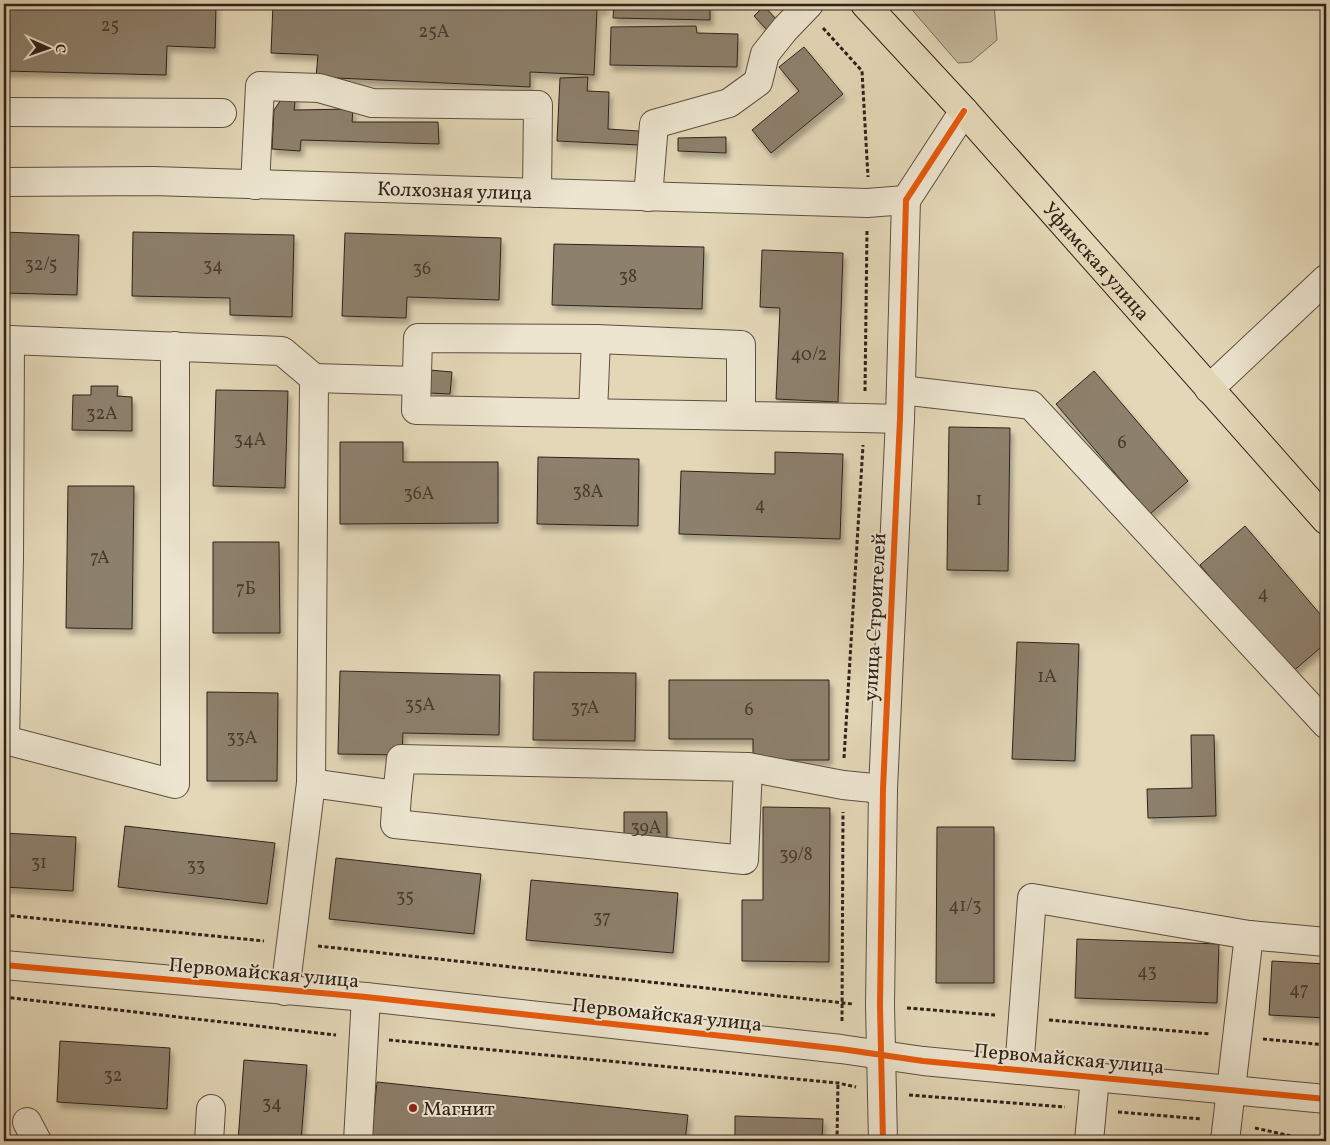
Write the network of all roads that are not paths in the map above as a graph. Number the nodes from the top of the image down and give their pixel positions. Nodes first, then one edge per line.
1 (809, 4) edge
2 (864, 4) edge
3 (964, 111) junction
4 (4, 112) edge
5 (222, 113) dead end
6 (4, 182) edge
7 (255, 184) junction
8 (537, 193) junction
9 (648, 197) junction
10 (906, 200) junction
11 (1326, 279) edge
12 (596, 339) junction
13 (175, 346) junction
14 (314, 378) junction
15 (415, 381) junction
16 (1209, 389) junction
17 (901, 390) junction
18 (593, 413) junction
19 (741, 416) junction
20 (900, 419) junction
21 (1326, 520) edge
22 (7, 558) edge
23 (1326, 724) edge
24 (748, 767) junction
25 (311, 783) junction
26 (883, 789) junction
27 (397, 795) junction
28 (1249, 935) junction
29 (1326, 942) edge
30 (4, 965) edge
31 (285, 991) junction
32 (366, 997) junction
33 (881, 1055) junction
34 (1019, 1070) junction
35 (1095, 1077) junction
36 (1229, 1090) junction
37 (1326, 1099) edge
38 (210, 1109) dead end
39 (209, 1141) edge
40 (358, 1141) edge
41 (883, 1141) edge
42 (1089, 1141) edge
43 (1225, 1141) edge

1 - 9 street
2 - 3 main road, Уфимская улица
3 - 10 street
3 - 16 main road, Уфимская улица
4 - 5 street
6 - 7 street, Колхозная улица
7 - 8 street, Колхозная улица
7 - 8 street
8 - 9 street, Колхозная улица
9 - 10 street, Колхозная улица
10 - 17 street, улица Строителей
11 - 16 street
12 - 15 street
12 - 18 street
12 - 19 street
13 - 14 street
13 - 22 street
13 - 22 street
14 - 15 street
14 - 25 street
15 - 18 street
16 - 21 main road, Уфимская улица
17 - 20 street, улица Строителей
17 - 23 street
18 - 19 street
19 - 20 street
20 - 26 street, улица Строителей
24 - 26 street
24 - 27 street
24 - 27 street
25 - 27 street
25 - 31 street
26 - 33 street, улица Строителей
28 - 29 street
28 - 34 street
28 - 36 street
30 - 31 street, Первомайская улица
31 - 32 street, Первомайская улица
32 - 33 street, Первомайская улица
32 - 40 street
33 - 34 street, Первомайская улица
33 - 41 street, улица Строителей
34 - 35 street, Первомайская улица
35 - 36 street, Первомайская улица
35 - 42 street
36 - 37 street, Первомайская улица
36 - 43 street
38 - 39 street

